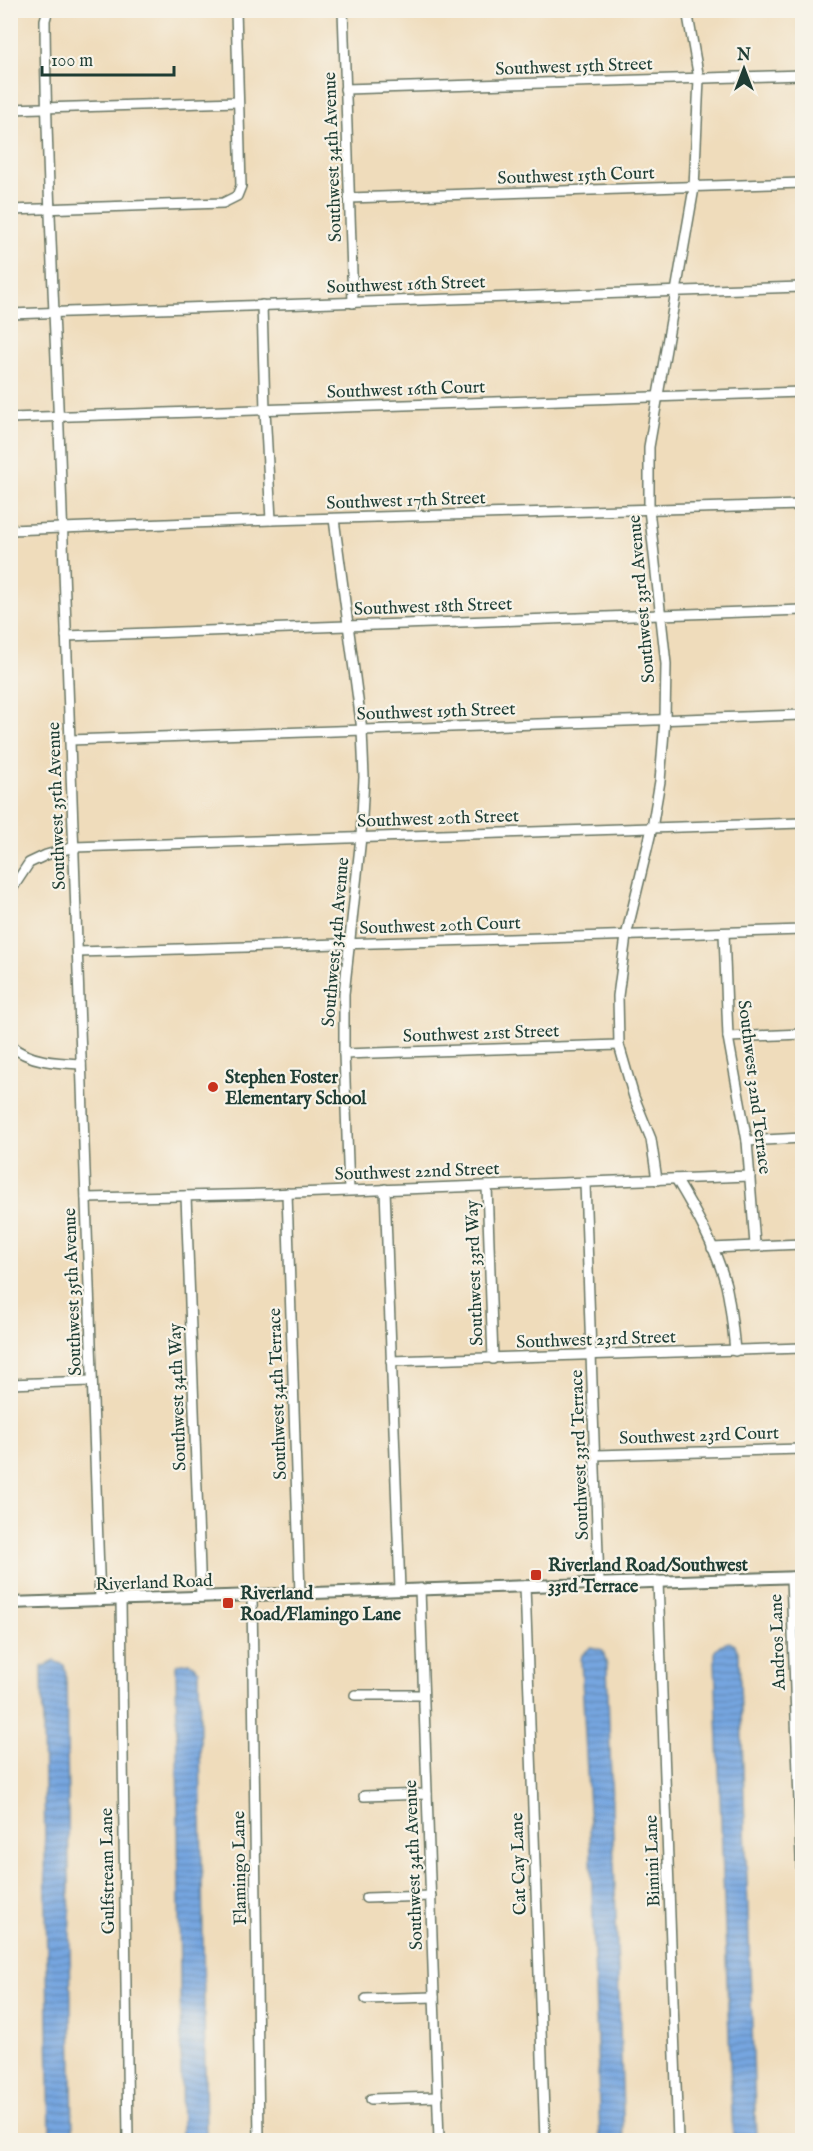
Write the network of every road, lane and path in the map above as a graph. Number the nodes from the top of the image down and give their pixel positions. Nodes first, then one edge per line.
1 (48, 10) edge
2 (236, 10) edge
3 (343, 10) edge
4 (687, 10) edge
5 (802, 75) edge
6 (699, 79) junction
7 (345, 89) junction
8 (238, 102) junction
9 (45, 108) junction
10 (10, 109) edge
11 (802, 183) edge
12 (693, 188) junction
13 (350, 198) junction
14 (49, 208) junction
15 (10, 210) edge
16 (802, 287) edge
17 (676, 292) junction
18 (353, 303) junction
19 (262, 305) junction
20 (55, 313) junction
21 (10, 314) edge
22 (802, 392) edge
23 (656, 398) junction
24 (265, 410) junction
25 (59, 417) junction
26 (10, 418) edge
27 (802, 505) edge
28 (649, 509) junction
29 (334, 519) junction
30 (271, 520) junction
31 (63, 528) junction
32 (10, 530) edge
33 (802, 610) edge
34 (661, 615) junction
35 (349, 626) junction
36 (66, 636) junction
37 (802, 715) edge
38 (665, 719) junction
39 (362, 730) junction
40 (70, 740) junction
41 (802, 823) edge
42 (652, 828) junction
43 (361, 837) junction
44 (74, 848) junction
45 (10, 892) edge
46 (802, 930) edge
47 (724, 933) junction
48 (626, 936) junction
49 (349, 944) junction
50 (78, 952) junction
51 (802, 1034) edge
52 (728, 1037) junction
53 (619, 1045) junction
54 (13, 1052) edge
55 (344, 1054) junction
56 (81, 1064) junction
57 (802, 1138) edge
58 (747, 1141) junction
59 (750, 1176) junction
60 (676, 1179) junction
61 (657, 1180) junction
62 (585, 1182) junction
63 (488, 1186) junction
64 (386, 1189) junction
65 (349, 1190) junction
66 (286, 1193) junction
67 (186, 1196) junction
68 (86, 1198) junction
69 (802, 1244) edge
70 (755, 1245) junction
71 (712, 1248) junction
72 (802, 1348) edge
73 (735, 1351) junction
74 (592, 1355) junction
75 (493, 1359) junction
76 (391, 1361) junction
77 (91, 1381) junction
78 (10, 1384) edge
79 (802, 1449) edge
80 (596, 1455) junction
81 (797, 1577) edge
82 (658, 1581) junction
83 (599, 1583) junction
84 (525, 1586) junction
85 (420, 1589) junction
86 (399, 1590) junction
87 (300, 1594) junction
88 (252, 1595) junction
89 (201, 1597) junction
90 (121, 1600) junction
91 (100, 1601) junction
92 (10, 1603) edge
93 (355, 1695) dead end
94 (423, 1695) junction
95 (427, 1794) junction
96 (364, 1796) dead end
97 (802, 1885) edge
98 (431, 1896) junction
99 (366, 1898) dead end
100 (434, 1997) junction
101 (366, 1999) dead end
102 (438, 2097) junction
103 (370, 2099) dead end
104 (128, 2140) edge
105 (260, 2140) edge
106 (439, 2140) edge
107 (545, 2140) edge
108 (678, 2140) edge

1 - 9 street, Southwest 35th Avenue
2 - 8 street
3 - 7 street, Southwest 34th Avenue
4 - 6 street, Southwest 33rd Avenue
5 - 6 street, Southwest 15th Street
6 - 7 street, Southwest 15th Street
6 - 12 street, Southwest 33rd Avenue
7 - 13 street, Southwest 34th Avenue
8 - 9 street
8 - 14 street
9 - 10 street
9 - 14 street, Southwest 35th Avenue
11 - 12 street, Southwest 15th Court
12 - 13 street, Southwest 15th Court
12 - 17 street, Southwest 33rd Avenue
13 - 18 street, Southwest 34th Avenue
14 - 15 street
14 - 20 street, Southwest 35th Avenue
16 - 17 street, Southwest 16th Street
17 - 18 street, Southwest 16th Street
17 - 23 street, Southwest 33rd Avenue
18 - 19 street, Southwest 16th Street
19 - 20 street, Southwest 16th Street
19 - 24 street
20 - 21 street, Southwest 16th Street
20 - 25 street, Southwest 35th Avenue
22 - 23 street, Southwest 16th Court
23 - 24 street, Southwest 16th Court
23 - 28 street, Southwest 33rd Avenue
24 - 25 street, Southwest 16th Court
24 - 30 street
25 - 26 street, Southwest 16th Court
25 - 31 street, Southwest 35th Avenue
27 - 28 street, Southwest 17th Street
28 - 29 street, Southwest 17th Street
28 - 34 street, Southwest 33rd Avenue
29 - 30 street, Southwest 17th Street
29 - 35 street, Southwest 34th Avenue
30 - 31 street, Southwest 17th Street
31 - 32 street, Southwest 17th Street
31 - 36 street, Southwest 35th Avenue
33 - 34 street, Southwest 18th Street
34 - 35 street, Southwest 18th Street
34 - 38 street, Southwest 33rd Avenue
35 - 36 street, Southwest 18th Street
35 - 39 street, Southwest 34th Avenue
36 - 40 street, Southwest 35th Avenue
37 - 38 street, Southwest 19th Street
38 - 39 street, Southwest 19th Street
38 - 42 street, Southwest 33rd Avenue
39 - 40 street, Southwest 19th Street
39 - 43 street, Southwest 34th Avenue
40 - 44 street, Southwest 35th Avenue
41 - 42 street, Southwest 20th Street
42 - 43 street, Southwest 20th Street
42 - 48 street, Southwest 33rd Avenue
43 - 44 street, Southwest 20th Street
43 - 49 street, Southwest 34th Avenue
44 - 45 street
44 - 50 street, Southwest 35th Avenue
46 - 47 street, Southwest 20th Court
47 - 48 street, Southwest 20th Court
47 - 52 street, Southwest 32nd Terrace
48 - 49 street, Southwest 20th Court
48 - 53 street, Southwest 33rd Avenue
49 - 50 street, Southwest 20th Court
49 - 55 street, Southwest 34th Avenue
50 - 56 street, Southwest 35th Avenue
51 - 52 street
52 - 58 street, Southwest 32nd Terrace
53 - 55 street, Southwest 21st Street
53 - 61 street, Southwest 33rd Avenue
54 - 56 street
55 - 65 street, Southwest 34th Avenue
56 - 68 street, Southwest 35th Avenue
57 - 58 street
58 - 59 street, Southwest 32nd Terrace
59 - 60 street, Southwest 22nd Street
59 - 70 street, Southwest 32nd Terrace
60 - 61 street, Southwest 22nd Street
60 - 71 street
61 - 62 street, Southwest 22nd Street
62 - 63 street, Southwest 22nd Street
62 - 74 street, Southwest 33rd Terrace
63 - 64 street, Southwest 22nd Street
63 - 75 street, Southwest 33rd Way
64 - 65 street, Southwest 22nd Street
64 - 76 street
65 - 66 street, Southwest 22nd Street
66 - 67 street, Southwest 22nd Street
66 - 87 street, Southwest 34th Terrace
67 - 68 street, Southwest 22nd Street
67 - 89 street, Southwest 34th Way
68 - 77 street, Southwest 35th Avenue
69 - 70 street
70 - 71 street
71 - 73 street
72 - 73 street, Southwest 23rd Street
73 - 74 street, Southwest 23rd Street
74 - 75 street, Southwest 23rd Street
74 - 80 street, Southwest 33rd Terrace
75 - 76 street, Southwest 23rd Street
76 - 86 street
77 - 78 street
77 - 91 street, Southwest 35th Avenue
79 - 80 street, Southwest 23rd Court
80 - 83 street, Southwest 33rd Terrace
81 - 82 street, Riverland Road
81 - 97 street, Andros Lane
82 - 83 street, Riverland Road
82 - 108 street, Bimini Lane
83 - 84 street, Riverland Road
84 - 85 street, Riverland Road
84 - 107 street, Cat Cay Lane
85 - 86 street, Riverland Road
85 - 94 street, Southwest 34th Avenue
86 - 87 street, Riverland Road
87 - 88 street, Riverland Road
88 - 89 street, Riverland Road
88 - 105 street, Flamingo Lane
89 - 90 street, Riverland Road
90 - 91 street, Riverland Road
90 - 104 street, Gulfstream Lane
91 - 92 street, Riverland Road
93 - 94 street
94 - 95 street, Southwest 34th Avenue
95 - 96 street
95 - 98 street, Southwest 34th Avenue
98 - 99 street
98 - 100 street, Southwest 34th Avenue
100 - 101 street
100 - 102 street, Southwest 34th Avenue
102 - 103 street
102 - 106 street, Southwest 34th Avenue

